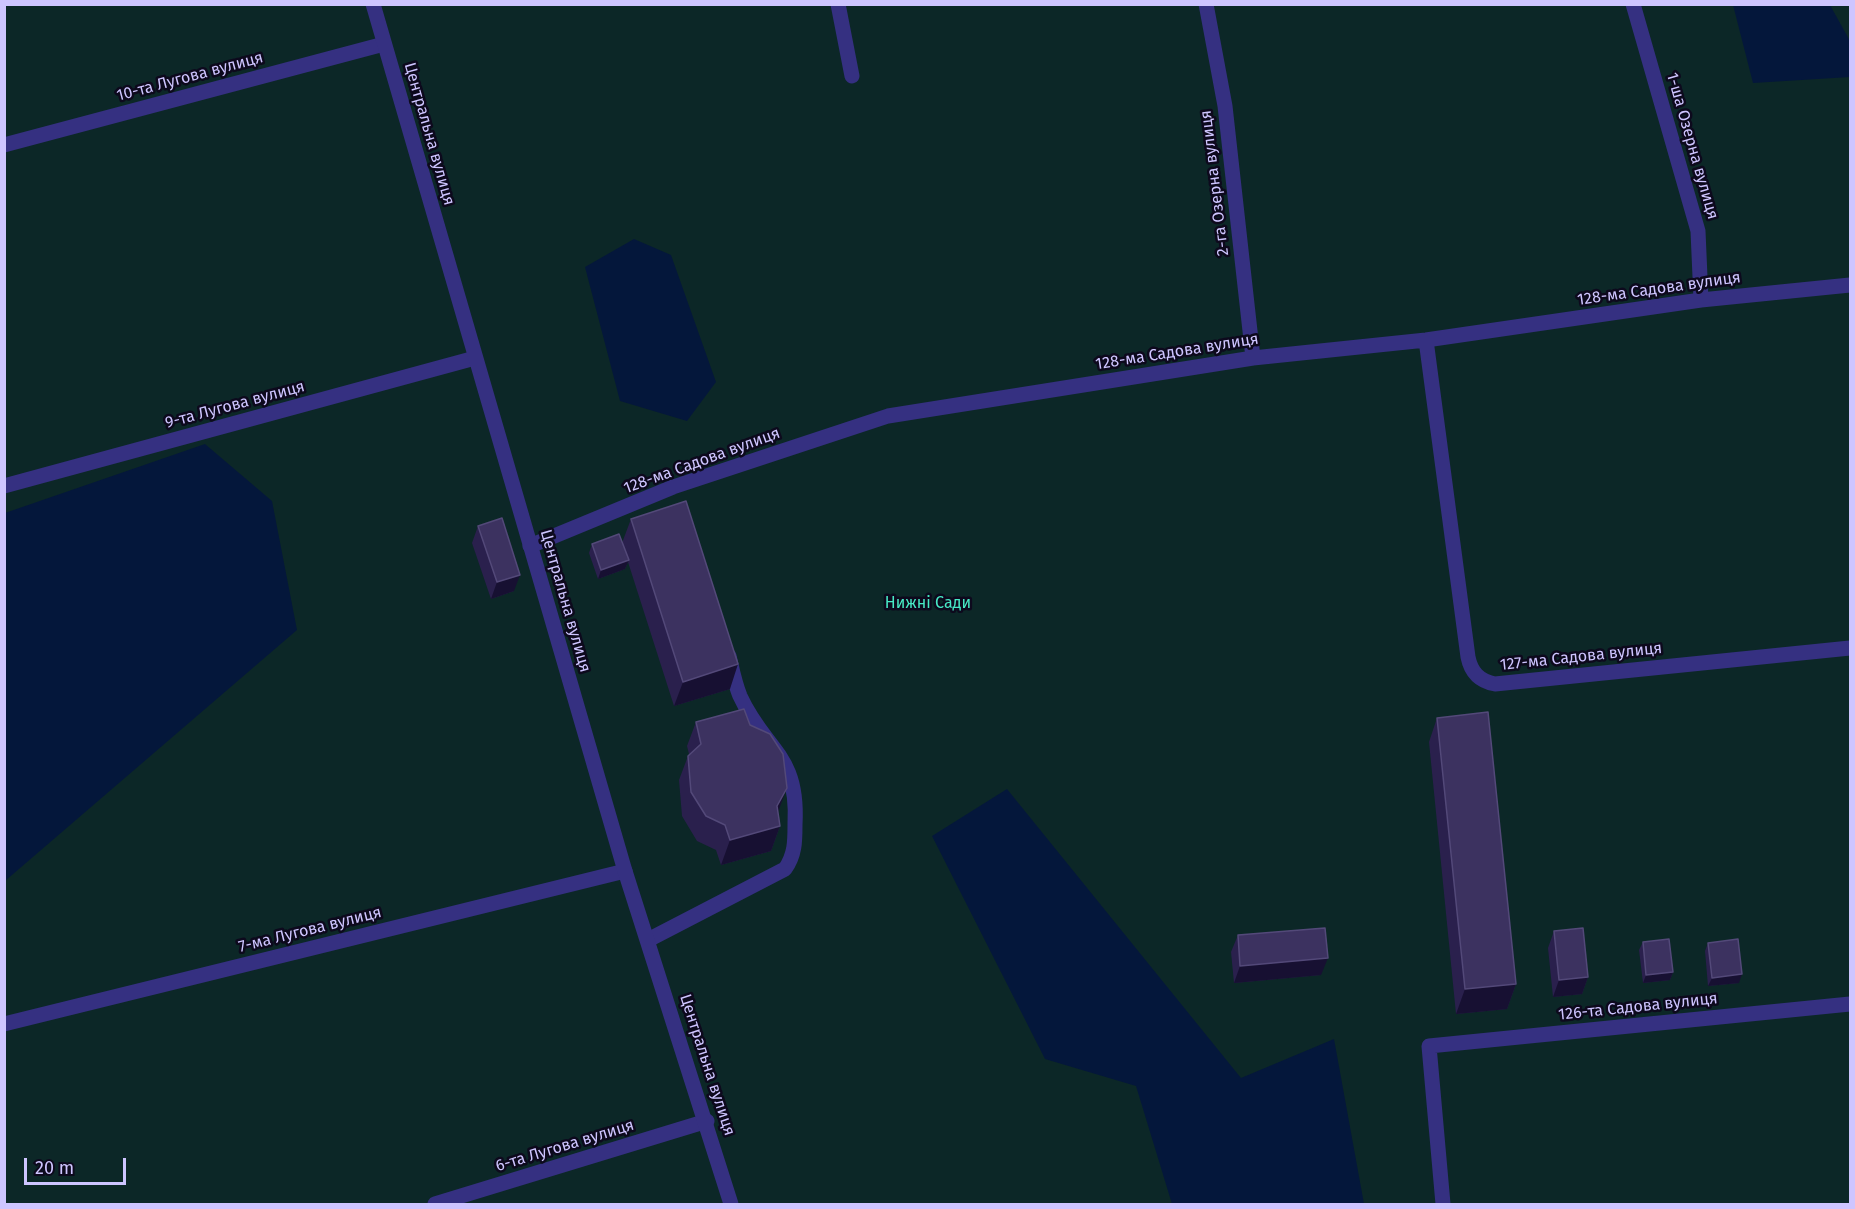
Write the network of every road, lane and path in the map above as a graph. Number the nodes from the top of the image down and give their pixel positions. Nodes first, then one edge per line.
1 (373, 4) edge
2 (838, 4) edge
3 (1206, 4) edge
4 (1633, 4) edge
5 (384, 44) junction
6 (852, 76) dead end
7 (4, 145) edge
8 (1851, 285) edge
9 (1701, 300) junction
10 (1426, 340) junction
11 (475, 358) junction
12 (1253, 358) junction
13 (4, 486) edge
14 (530, 546) junction
15 (725, 643) edge
16 (1851, 648) edge
17 (625, 871) junction
18 (648, 940) junction
19 (1851, 1004) edge
20 (4, 1024) edge
21 (706, 1121) junction
22 (435, 1204) edge
23 (731, 1204) edge
24 (1443, 1204) edge

1 - 5 street, Центральна вулиця
2 - 6 street
3 - 12 street, 2-га Озерна вулиця
4 - 9 street, 1-ша Озерна вулиця
5 - 7 street, 10-та Лугова вулиця
5 - 11 street, Центральна вулиця
8 - 9 street, 128-ма Садова вулиця
9 - 10 street, 128-ма Садова вулиця
10 - 12 street, 128-ма Садова вулиця
10 - 16 street, 127-ма Садова вулиця
11 - 13 street, 9-та Лугова вулиця
11 - 14 street, Центральна вулиця
12 - 14 street, 128-ма Садова вулиця
14 - 17 street, Центральна вулиця
15 - 18 street
17 - 18 street, Центральна вулиця
17 - 20 street, 7-ма Лугова вулиця
18 - 21 street, Центральна вулиця
19 - 24 street, 126-та Садова вулиця
21 - 22 street, 6-та Лугова вулиця
21 - 23 street, Центральна вулиця

